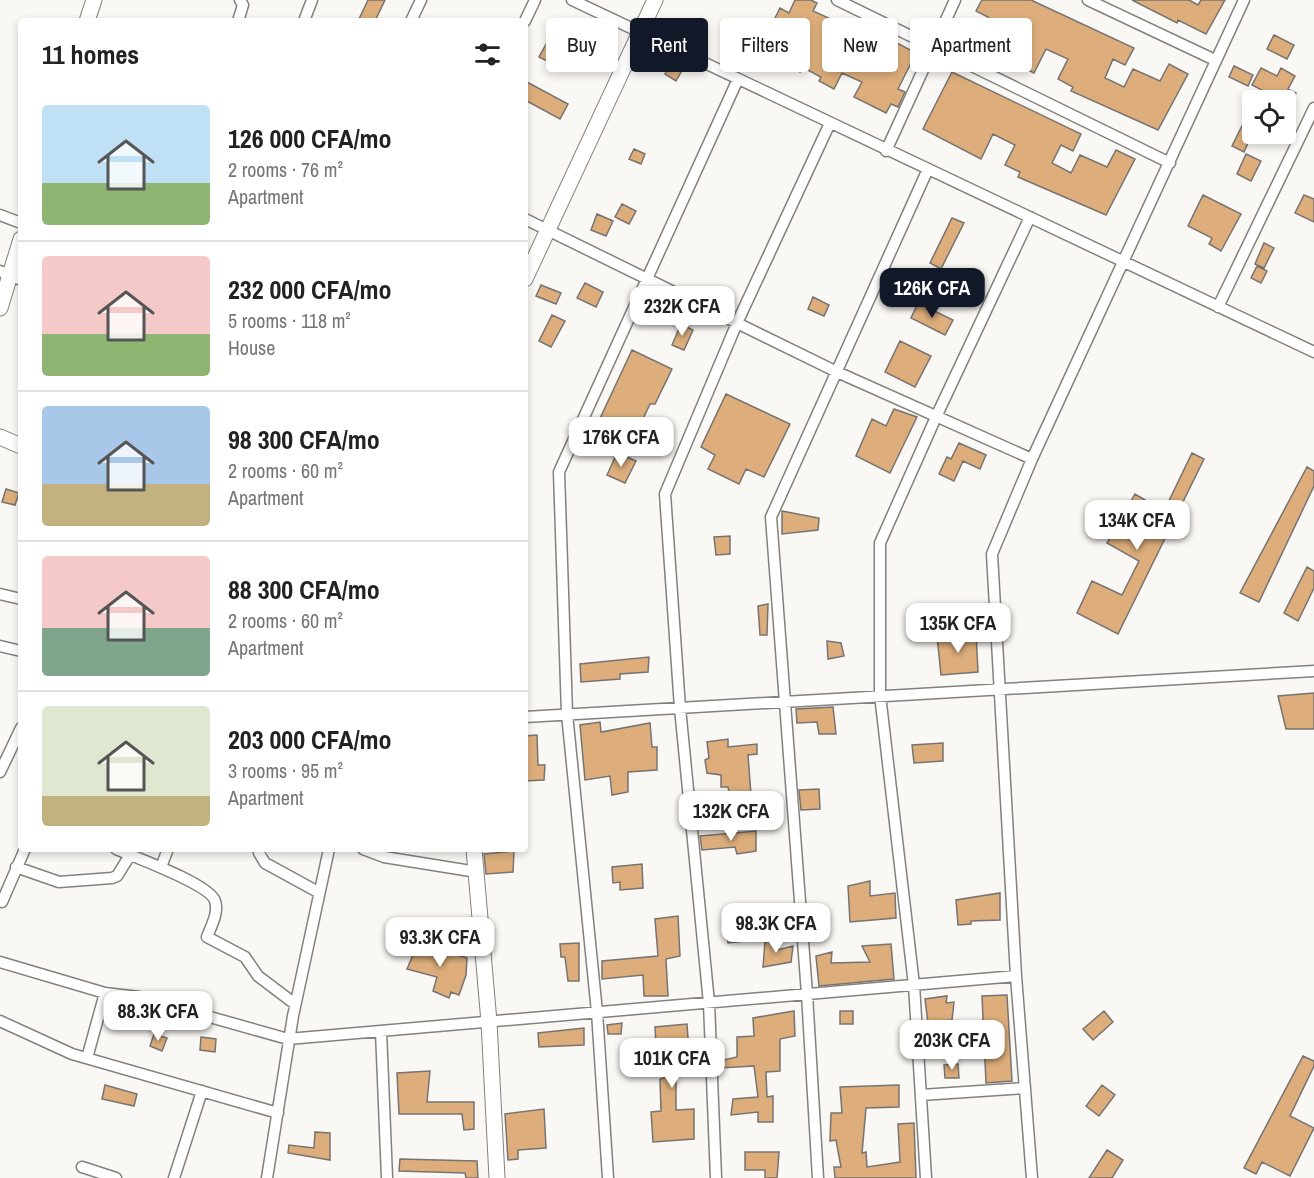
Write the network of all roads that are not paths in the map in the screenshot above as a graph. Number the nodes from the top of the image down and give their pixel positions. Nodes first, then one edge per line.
1 (94, 0) edge
2 (240, 0) edge
3 (312, 0) edge
4 (421, 0) edge
5 (535, 0) edge
6 (572, 0) edge
7 (655, 0) edge
8 (837, 0) edge
9 (955, 0) edge
10 (1088, 0) edge
11 (1244, 0) edge
12 (88, 18) edge
13 (239, 18) edge
14 (305, 18) edge
15 (412, 18) edge
16 (526, 18) edge
17 (646, 18) edge
18 (947, 18) edge
19 (630, 29) edge
20 (910, 36) edge
21 (630, 52) edge
22 (1215, 60) junction
23 (708, 65) edge
24 (922, 72) edge
25 (984, 72) edge
26 (738, 79) junction
27 (1314, 108) edge
28 (830, 123) junction
29 (886, 150) junction
30 (1170, 163) junction
31 (928, 169) junction
32 (0, 215) edge
33 (1030, 216) junction
34 (528, 220) edge
35 (18, 222) edge
36 (547, 230) junction
37 (18, 249) edge
38 (1125, 261) junction
39 (528, 272) edge
40 (10, 275) edge
41 (646, 278) junction
42 (1218, 307) junction
43 (0, 308) edge
44 (737, 323) junction
45 (1313, 350) edge
46 (837, 372) junction
47 (936, 417) junction
48 (0, 437) edge
49 (18, 445) edge
50 (1032, 459) junction
51 (0, 594) edge
52 (18, 598) edge
53 (0, 646) edge
54 (18, 650) edge
55 (1314, 671) edge
56 (1000, 688) junction
57 (880, 695) junction
58 (786, 701) junction
59 (680, 708) junction
60 (567, 714) junction
61 (528, 717) edge
62 (18, 734) edge
63 (0, 772) edge
64 (24, 852) edge
65 (123, 852) edge
66 (167, 852) edge
67 (259, 852) edge
68 (328, 852) edge
69 (371, 852) edge
70 (474, 852) edge
71 (130, 855) junction
72 (16, 867) junction
73 (161, 867) junction
74 (477, 872) junction
75 (318, 892) junction
76 (2, 902) dead end
77 (0, 962) edge
78 (1016, 976) junction
79 (914, 985) junction
80 (105, 993) junction
81 (807, 994) junction
82 (709, 1003) junction
83 (295, 1004) junction
84 (597, 1012) junction
85 (0, 1021) edge
86 (489, 1022) junction
87 (381, 1031) junction
88 (288, 1039) junction
89 (87, 1058) junction
90 (1025, 1088) junction
91 (202, 1091) junction
92 (921, 1095) junction
93 (278, 1113) junction
94 (82, 1167) dead end
95 (116, 1178) edge
96 (174, 1178) edge
97 (267, 1178) edge
98 (387, 1178) edge
99 (497, 1178) edge
100 (608, 1178) edge
101 (716, 1178) edge
102 (818, 1178) edge
103 (926, 1178) edge
104 (1032, 1178) edge

1 - 12 street
2 - 13 street
3 - 14 street
4 - 15 street
5 - 16 street
6 - 19 street
7 - 17 street
8 - 20 street
9 - 18 street
10 - 22 street
11 - 22 street
21 - 36 street
22 - 30 street
23 - 26 street
24 - 29 street
25 - 30 street
26 - 28 street
26 - 41 street
27 - 42 street
28 - 29 street
28 - 44 street
29 - 31 street
30 - 38 street
31 - 33 street
31 - 46 street
32 - 35 street
33 - 38 street
33 - 47 street
34 - 36 street
36 - 39 street
36 - 41 street
37 - 40 street
38 - 42 street
38 - 50 street
40 - 43 street
41 - 44 street
41 - 60 street
42 - 45 street
44 - 46 street
44 - 59 street
46 - 47 street
46 - 58 street
47 - 50 street
47 - 57 street
48 - 49 street
50 - 56 street
51 - 52 street
53 - 54 street
55 - 56 street
56 - 57 street
56 - 78 street
57 - 58 street
57 - 79 street
58 - 59 street
58 - 81 street
59 - 60 street
59 - 82 street
60 - 61 street
60 - 84 street
62 - 63 street
64 - 72 street
65 - 71 street
66 - 73 street
67 - 75 street
68 - 75 street
69 - 74 street
70 - 74 street
71 - 72 street
71 - 73 street
72 - 76 street
73 - 83 street
74 - 86 street
75 - 83 street
77 - 80 street
78 - 79 street
78 - 90 street
79 - 81 street
79 - 92 street
80 - 88 street
80 - 89 street
81 - 82 street
81 - 102 street
82 - 84 street
82 - 101 street
83 - 88 street
84 - 86 street
84 - 100 street
85 - 89 street
86 - 87 street
86 - 99 street
87 - 88 street
87 - 98 street
88 - 93 street
89 - 91 street
90 - 92 street
90 - 104 street
91 - 93 street
91 - 96 street
92 - 103 street
93 - 97 street
94 - 95 street

